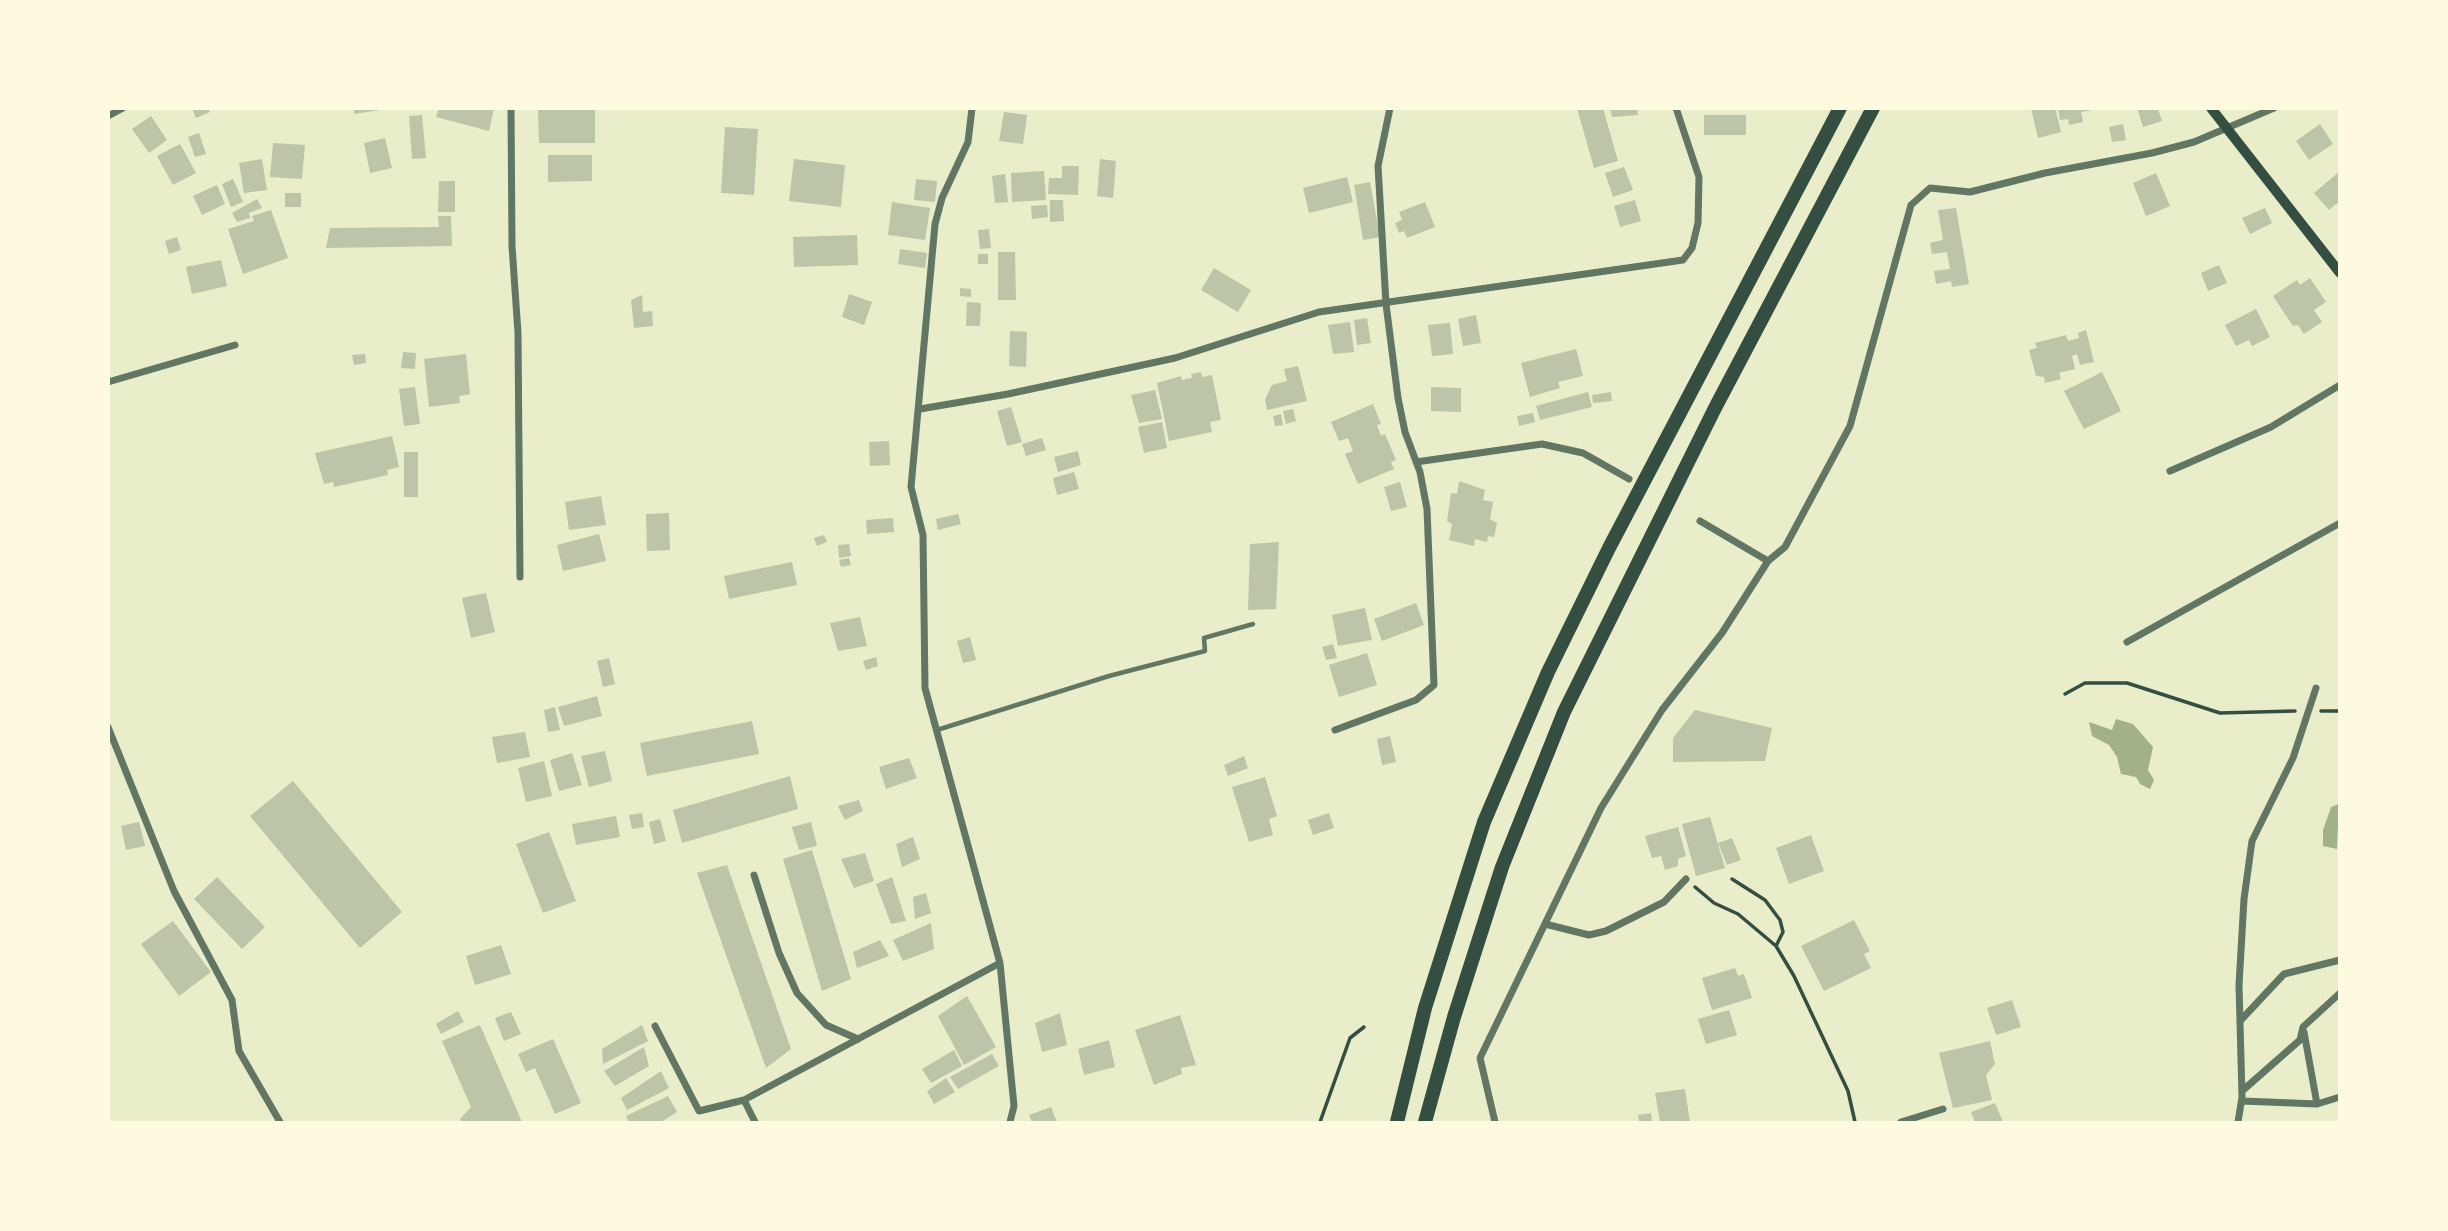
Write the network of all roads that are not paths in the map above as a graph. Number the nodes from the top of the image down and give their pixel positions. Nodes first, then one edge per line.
1 (123, 108) edge
2 (511, 108) edge
3 (972, 108) edge
4 (1390, 108) edge
5 (1676, 108) edge
6 (1840, 108) edge
7 (1874, 108) edge
8 (2211, 108) edge
9 (2274, 108) edge
10 (108, 116) edge
11 (2223, 127) junction
12 (2340, 273) edge
13 (1386, 304) junction
14 (235, 345) dead end
15 (108, 382) edge
16 (2340, 385) edge
17 (920, 409) junction
18 (1416, 461) junction
19 (2170, 471) dead end
20 (1629, 479) dead end
21 (1700, 521) dead end
22 (2340, 523) edge
23 (1768, 561) junction
24 (520, 577) dead end
25 (1253, 624) dead end
26 (2127, 642) dead end
27 (2316, 688) dead end
28 (108, 727) edge
29 (937, 730) junction
30 (1335, 730) dead end
31 (754, 875) dead end
32 (1686, 879) road end
33 (1545, 924) junction
34 (2340, 960) edge
35 (1000, 963) junction
36 (2340, 993) edge
37 (2240, 1021) junction
38 (655, 1026) dead end
39 (2304, 1027) junction
40 (858, 1039) junction
41 (2242, 1091) junction
42 (2340, 1097) edge
43 (744, 1100) junction
44 (2242, 1101) junction
45 (2317, 1104) junction
46 (1943, 1109) dead end
47 (279, 1122) edge
48 (755, 1122) edge
49 (1010, 1122) edge
50 (1398, 1122) edge
51 (1425, 1122) edge
52 (1495, 1122) edge
53 (1901, 1122) edge
54 (2238, 1122) edge

1 - 10 street
2 - 24 street
3 - 17 street
4 - 13 street
5 - 13 street
6 - 50 highway
7 - 51 highway
8 - 11 main road
9 - 11 street
11 - 12 main road
11 - 23 street
13 - 17 street
13 - 18 street
14 - 15 street
16 - 19 street
17 - 29 street
18 - 20 street
18 - 30 street
21 - 23 street
22 - 26 street
23 - 33 street
25 - 29 lane
27 - 37 street
28 - 47 street
29 - 35 street
31 - 40 street
32 - 33 street
33 - 52 street
34 - 37 street
35 - 40 street
35 - 49 street
36 - 39 street
37 - 41 street
38 - 43 street
39 - 41 street
39 - 45 street
40 - 43 street
41 - 44 street
42 - 45 street
43 - 48 street
44 - 45 street
44 - 54 street
46 - 53 street

